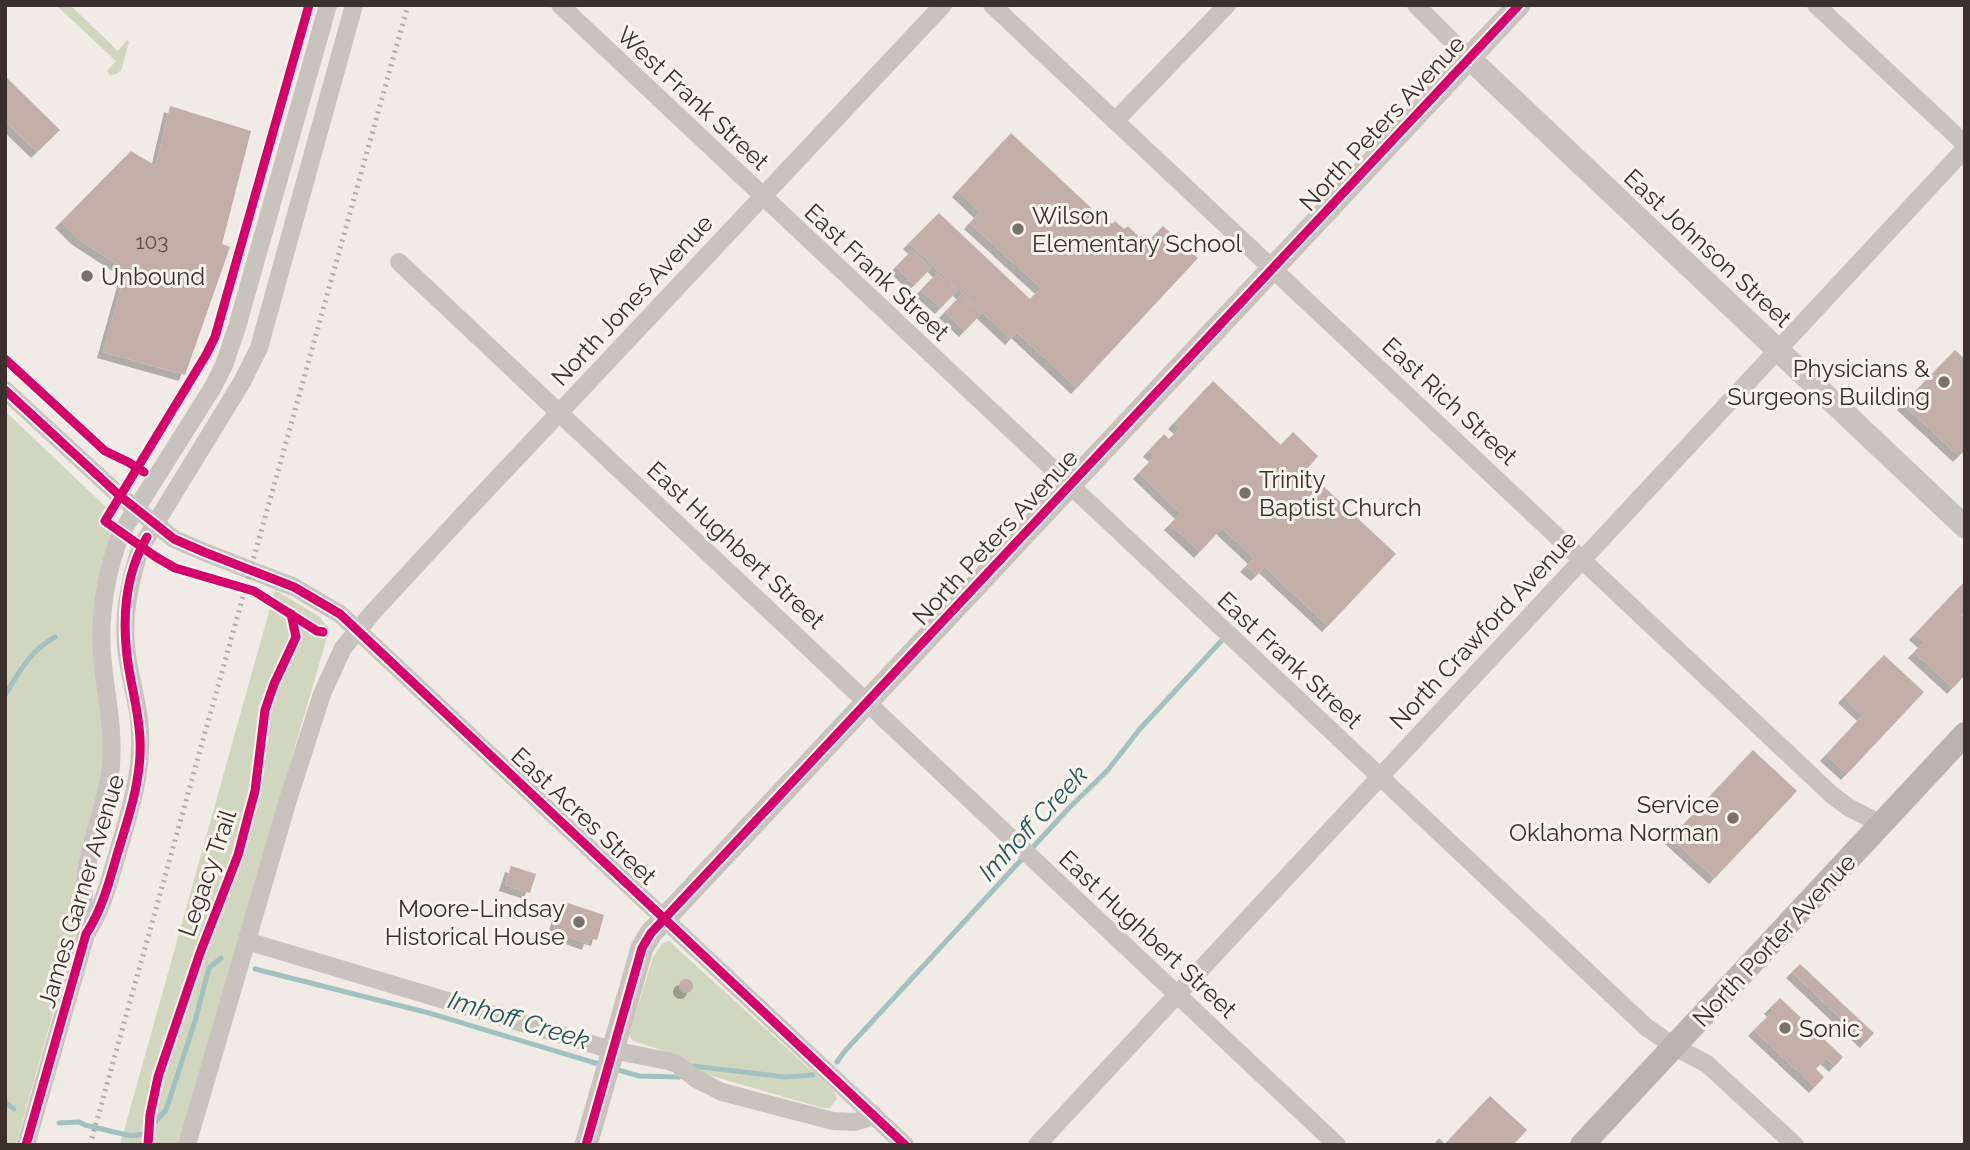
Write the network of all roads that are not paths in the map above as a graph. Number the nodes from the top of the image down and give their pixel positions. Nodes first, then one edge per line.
1 (328, 5) edge
2 (354, 5) edge
3 (560, 5) edge
4 (943, 5) edge
5 (992, 5) edge
6 (1227, 5) edge
7 (1416, 5) edge
8 (1519, 5) edge
9 (1816, 5) edge
10 (1469, 58) junction
11 (1115, 121) junction
12 (1965, 146) edge
13 (762, 198) junction
14 (399, 262) dead end
15 (1271, 268) junction
16 (1777, 349) junction
17 (5, 390) edge
18 (560, 412) junction
19 (1069, 485) junction
20 (135, 509) junction
21 (154, 524) junction
22 (1965, 527) edge
23 (1582, 558) junction
24 (359, 630) junction
25 (867, 702) junction
26 (1965, 734) edge
27 (1380, 778) junction
28 (1881, 824) junction
29 (664, 918) junction
30 (86, 933) junction
31 (247, 942) junction
32 (1177, 995) junction
33 (1675, 1047) junction
34 (609, 1063) junction
35 (873, 1114) junction
36 (26, 1145) edge
37 (187, 1145) edge
38 (586, 1145) edge
39 (905, 1145) edge
40 (1037, 1145) edge
41 (1337, 1145) edge
42 (1582, 1145) edge
43 (1795, 1145) edge

1 - 20 street, James Garner Avenue
2 - 21 street, James Garner Avenue
3 - 13 street, West Frank Street
4 - 13 street, North Jones Avenue
5 - 11 street, East Rich Street
6 - 11 street
7 - 10 street, East Johnson Street
8 - 10 street, North Peters Avenue
9 - 12 street
10 - 15 street, North Peters Avenue
10 - 16 street, East Johnson Street
11 - 15 street, East Rich Street
12 - 16 street, North Crawford Avenue
13 - 18 street, North Jones Avenue
13 - 19 street, East Frank Street
14 - 18 street, East Hughbert Street
15 - 19 street, North Peters Avenue
15 - 23 street, East Rich Street
16 - 22 street, East Johnson Street
16 - 23 street, North Crawford Avenue
17 - 20 street, East Acres Street
18 - 24 street, North Jones Avenue
18 - 25 street, East Hughbert Street
19 - 25 street, North Peters Avenue
19 - 27 street, East Frank Street
20 - 21 street, East Acres Street
20 - 30 street, James Garner Avenue
21 - 24 street, East Acres Street
21 - 30 street, James Garner Avenue
23 - 27 street, North Crawford Avenue
23 - 28 street, East Rich Street
24 - 29 street, East Acres Street
24 - 31 street, North Jones Avenue
25 - 29 street, North Peters Avenue
25 - 32 street, East Hughbert Street
26 - 28 main road, North Porter Avenue
27 - 32 street, North Crawford Avenue
27 - 33 street, East Frank Street
28 - 33 main road, North Porter Avenue
29 - 34 street, North Peters Avenue
29 - 35 street, East Acres Street
30 - 36 street, James Garner Avenue
31 - 34 street
31 - 37 street, North Jones Avenue
32 - 40 street, North Crawford Avenue
32 - 41 street, East Hughbert Street
33 - 42 main road, North Porter Avenue
33 - 43 street, East Frank Street
34 - 35 street
34 - 38 street, North Peters Avenue
35 - 39 street, East Acres Street

